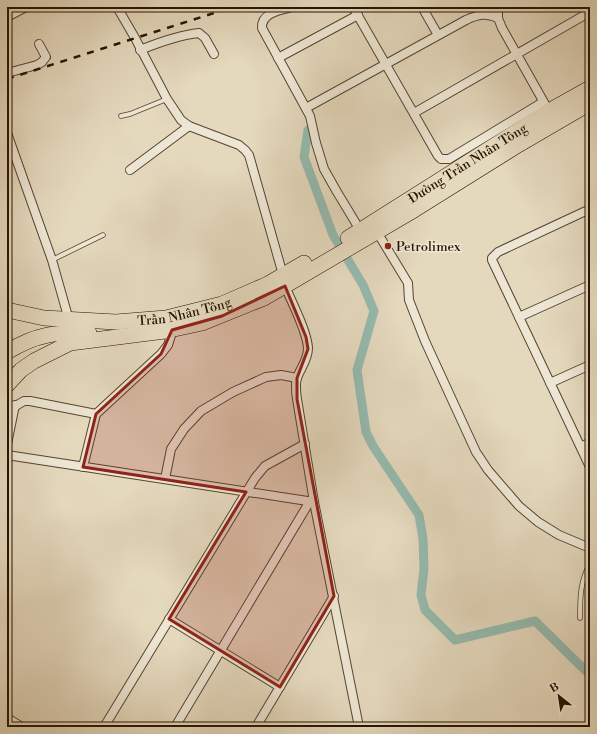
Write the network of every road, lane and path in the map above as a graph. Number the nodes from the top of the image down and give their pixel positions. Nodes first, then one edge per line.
1 (26, 7) edge
2 (117, 7) edge
3 (292, 7) edge
4 (353, 7) edge
5 (422, 7) edge
6 (498, 7) edge
7 (590, 12) edge
8 (358, 15) junction
9 (7, 17) edge
10 (498, 18) junction
11 (438, 35) junction
12 (39, 44) dead end
13 (140, 50) junction
14 (214, 54) dead end
15 (516, 54) junction
16 (278, 58) junction
17 (386, 64) junction
18 (7, 73) edge
19 (590, 88) edge
20 (167, 99) junction
21 (590, 103) edge
22 (306, 108) junction
23 (550, 112) junction
24 (414, 113) junction
25 (121, 116) dead end
26 (189, 126) junction
27 (8, 138) edge
28 (130, 170) dead end
29 (590, 209) edge
30 (360, 230) junction
31 (377, 232) junction
32 (103, 235) dead end
33 (348, 244) junction
34 (52, 260) junction
35 (284, 281) junction
36 (590, 285) edge
37 (7, 310) edge
38 (519, 317) junction
39 (69, 320) junction
40 (173, 329) junction
41 (134, 335) junction
42 (7, 352) edge
43 (590, 365) edge
44 (297, 378) junction
45 (550, 383) junction
46 (7, 385) edge
47 (15, 405) junction
48 (7, 410) edge
49 (96, 414) junction
50 (590, 442) edge
51 (7, 444) edge
52 (305, 444) junction
53 (581, 446) junction
54 (7, 455) edge
55 (590, 466) edge
56 (83, 467) junction
57 (164, 479) junction
58 (246, 492) junction
59 (312, 502) junction
60 (590, 548) edge
61 (590, 564) edge
62 (334, 596) junction
63 (580, 618) dead end
64 (168, 619) junction
65 (221, 651) junction
66 (280, 687) junction
67 (7, 718) edge
68 (22, 727) edge
69 (104, 727) edge
70 (175, 727) edge
71 (256, 727) edge
72 (359, 727) edge

1 - 9 street
2 - 13 street
3 - 16 street
4 - 8 street
5 - 11 street
6 - 10 street
7 - 15 street
8 - 16 street
8 - 17 street
10 - 11 street
10 - 15 street
11 - 17 street
12 - 18 street
13 - 14 street
13 - 20 street
15 - 23 street
15 - 24 street
16 - 22 street
17 - 22 street
17 - 24 street
19 - 23 highway, Đường Trần Nhân Tông
20 - 25 lane
20 - 26 street
21 - 23 highway, Đường Trần Nhân Tông
22 - 30 street
23 - 24 street
23 - 30 highway, Đường Trần Nhân Tông
23 - 31 highway, Đường Trần Nhân Tông
26 - 28 street
26 - 35 street
27 - 34 street
29 - 38 street
30 - 33 highway, Đường Trần Nhân Tông
31 - 33 highway, Đường Trần Nhân Tông
31 - 60 street
32 - 34 lane
33 - 35 highway, Trần Nhân Tông
34 - 39 street
35 - 39 highway, Trần Nhân Tông
35 - 40 highway, Trần Nhân Tông
35 - 44 street
36 - 38 street
37 - 39 highway, Trần Nhân Tông
38 - 45 street
40 - 41 highway, Trần Nhân Tông
40 - 49 street
41 - 42 highway, Trần Nhân Tông
41 - 46 highway, Trần Nhân Tông
43 - 45 street
44 - 52 street
44 - 57 street
45 - 53 street
47 - 48 street
47 - 49 street
47 - 51 street
49 - 56 street
50 - 53 street
52 - 58 street
52 - 59 street
53 - 55 street
54 - 56 street
56 - 57 street
57 - 58 street
58 - 59 street
58 - 64 street
59 - 62 street
59 - 65 street
61 - 63 lane
62 - 66 street
62 - 72 street
64 - 65 street
64 - 69 street
65 - 66 street
65 - 70 street
66 - 71 street
67 - 68 street

